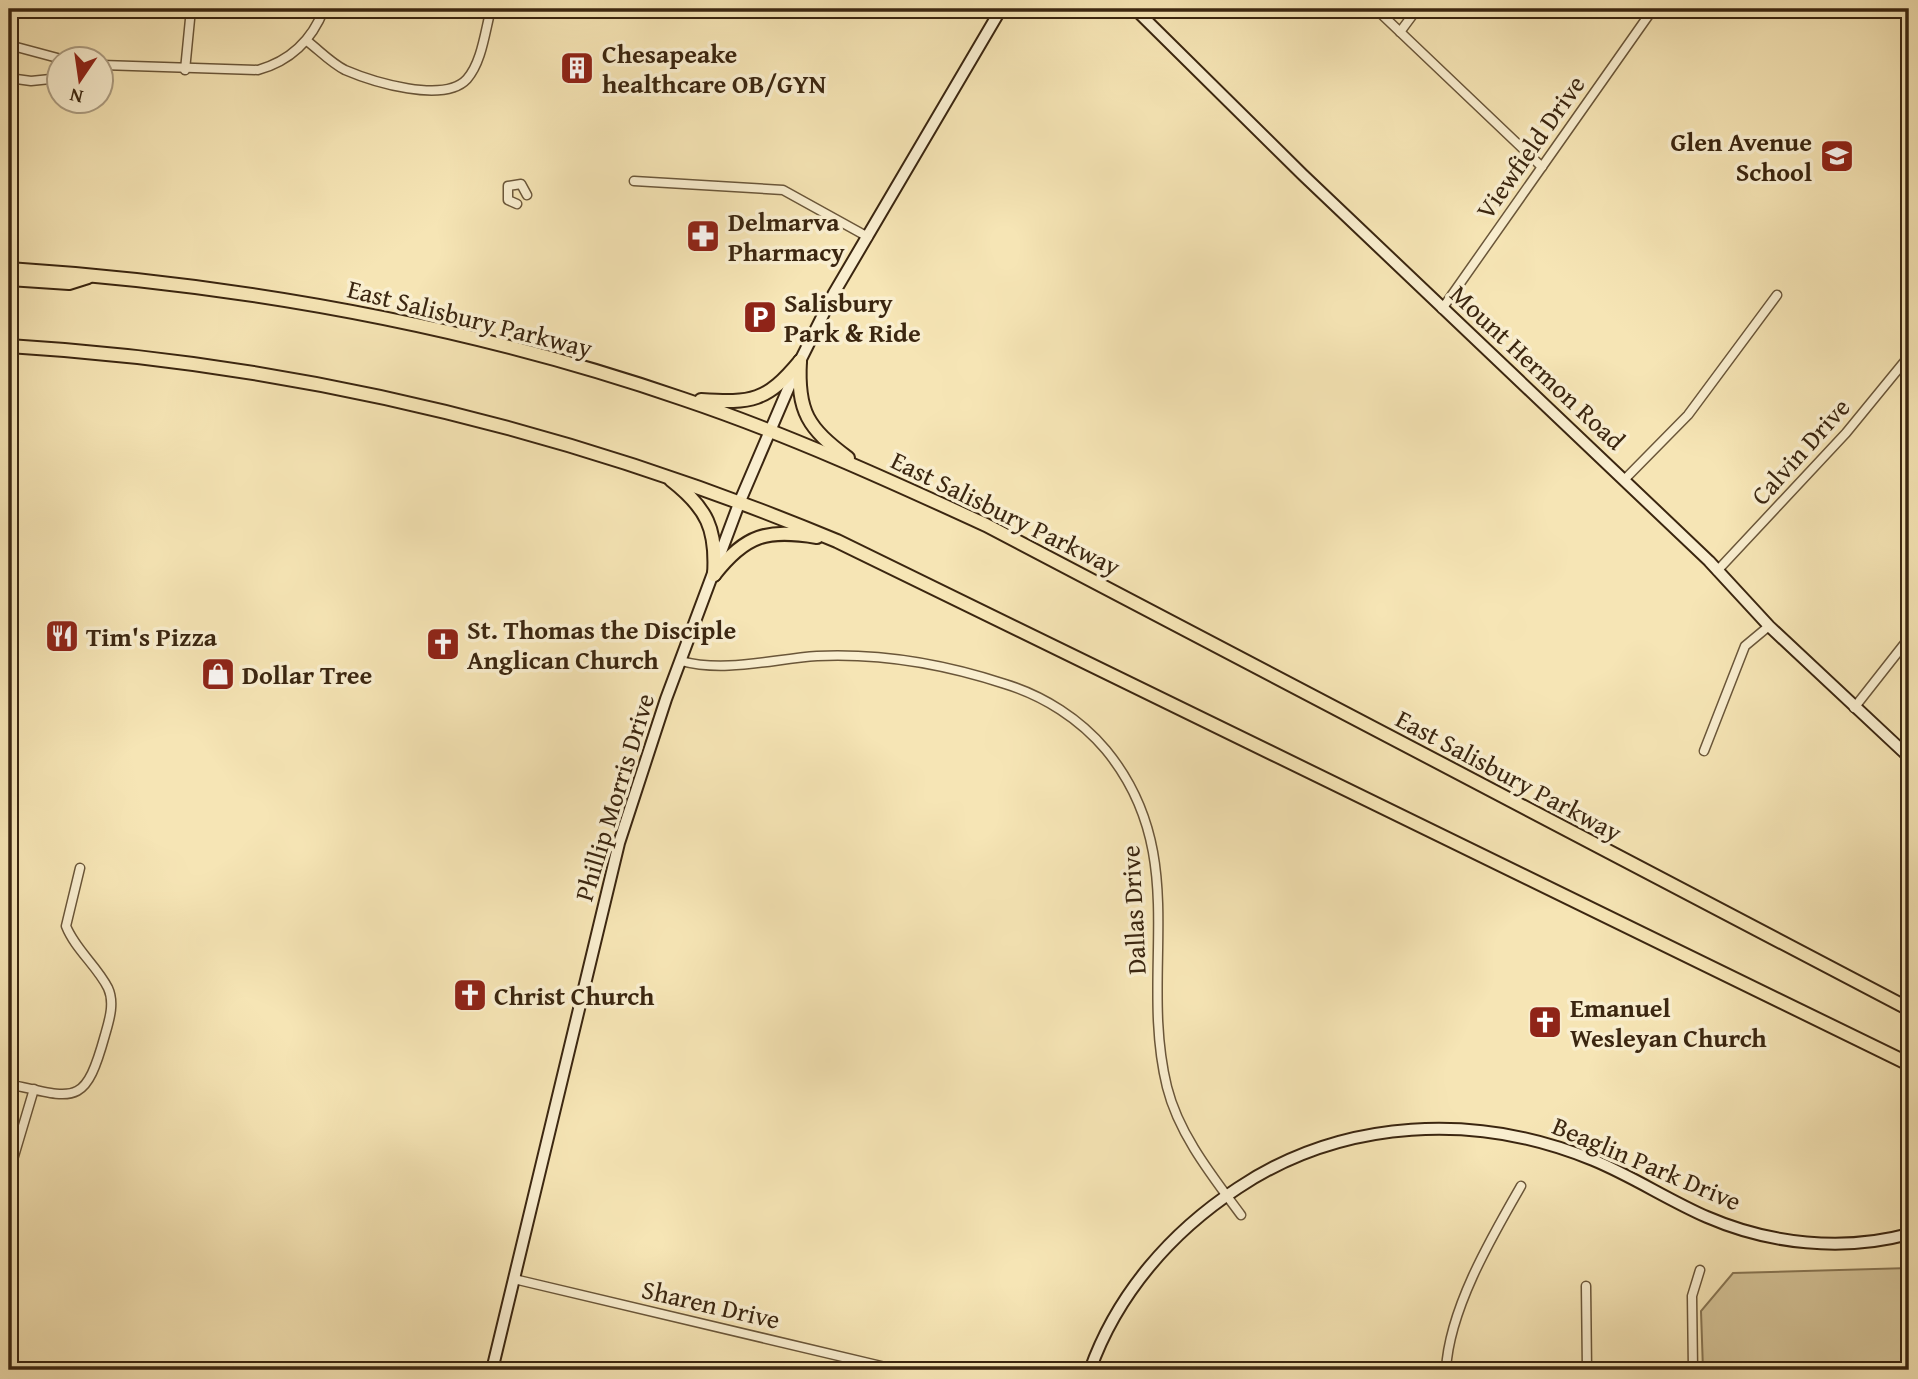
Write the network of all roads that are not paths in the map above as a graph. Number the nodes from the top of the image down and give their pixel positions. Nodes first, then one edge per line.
1 (191, 9) edge
2 (324, 9) edge
3 (491, 9) edge
4 (1001, 9) edge
5 (1136, 9) edge
6 (1155, 9) edge
7 (1376, 9) edge
8 (1417, 9) edge
9 (1653, 9) edge
10 (1145, 18) junction
11 (1400, 32) junction
12 (307, 41) junction
13 (9, 45) edge
14 (46, 55) edge
15 (116, 66) edge
16 (123, 66) junction
17 (116, 67) edge
18 (185, 70) junction
19 (9, 78) edge
20 (46, 79) edge
21 (1542, 167) junction
22 (634, 181) dead end
23 (527, 195) dead end
24 (517, 204) dead end
25 (868, 237) junction
26 (9, 269) edge
27 (95, 275) junction
28 (9, 279) edge
29 (1777, 295) dead end
30 (1442, 309) junction
31 (9, 346) edge
32 (1909, 356) edge
33 (800, 361) junction
34 (684, 399) junction
35 (769, 431) junction
36 (863, 468) junction
37 (662, 473) junction
38 (1624, 480) junction
39 (740, 501) junction
40 (837, 541) junction
41 (1717, 571) junction
42 (714, 575) junction
43 (1769, 626) junction
44 (1909, 638) edge
45 (681, 661) junction
46 (1854, 708) junction
47 (1704, 751) dead end
48 (1909, 757) edge
49 (80, 869) dead end
50 (1909, 1009) edge
51 (1908, 1064) edge
52 (9, 1084) edge
53 (34, 1089) junction
54 (9, 1173) edge
55 (1521, 1186) dead end
56 (1227, 1195) junction
57 (1241, 1215) dead end
58 (1909, 1234) edge
59 (1700, 1270) dead end
60 (514, 1279) junction
61 (1586, 1286) dead end
62 (492, 1370) edge
63 (898, 1370) edge
64 (1090, 1370) edge
65 (1446, 1370) edge
66 (1587, 1370) edge
67 (1693, 1370) edge

1 - 18 street
2 - 12 street
3 - 12 street
4 - 25 main road, Phillip Morris Drive
5 - 10 main road, Mount Hermon Road
6 - 10 street
7 - 11 street
8 - 11 street
9 - 21 street, Viewfield Drive
10 - 30 main road, Mount Hermon Road
11 - 21 street
12 - 18 street
13 - 14 street
15 - 16 street
16 - 17 street
16 - 18 street
19 - 20 street
21 - 30 street, Viewfield Drive
22 - 25 street
23 - 24 street
25 - 33 main road, Phillip Morris Drive
26 - 27 main road, East Salisbury Parkway
27 - 28 main road
27 - 34 main road, East Salisbury Parkway
29 - 38 street
30 - 38 main road, Mount Hermon Road
31 - 37 main road
32 - 41 street, Calvin Drive
33 - 34 main road
33 - 35 main road, Phillip Morris Drive
33 - 36 main road
34 - 35 main road, East Salisbury Parkway
35 - 36 main road, East Salisbury Parkway
35 - 39 main road, Phillip Morris Drive
36 - 50 main road, East Salisbury Parkway
37 - 39 main road
37 - 42 main road
38 - 41 main road, Mount Hermon Road
39 - 40 main road
39 - 42 main road, Phillip Morris Drive
40 - 42 main road
40 - 51 main road
41 - 43 main road, Mount Hermon Road
42 - 45 main road, Phillip Morris Drive
43 - 46 main road, Mount Hermon Road
43 - 47 street
44 - 46 street
45 - 56 street, Dallas Drive
45 - 60 main road, Phillip Morris Drive
46 - 48 main road, Mount Hermon Road
49 - 53 street
52 - 53 street
53 - 54 street
55 - 65 street
56 - 57 street, Dallas Drive
56 - 58 main road, Beaglin Park Drive
56 - 64 main road, Beaglin Park Drive
59 - 67 street
60 - 62 main road, Phillip Morris Drive
60 - 63 street, Sharen Drive
61 - 66 street

